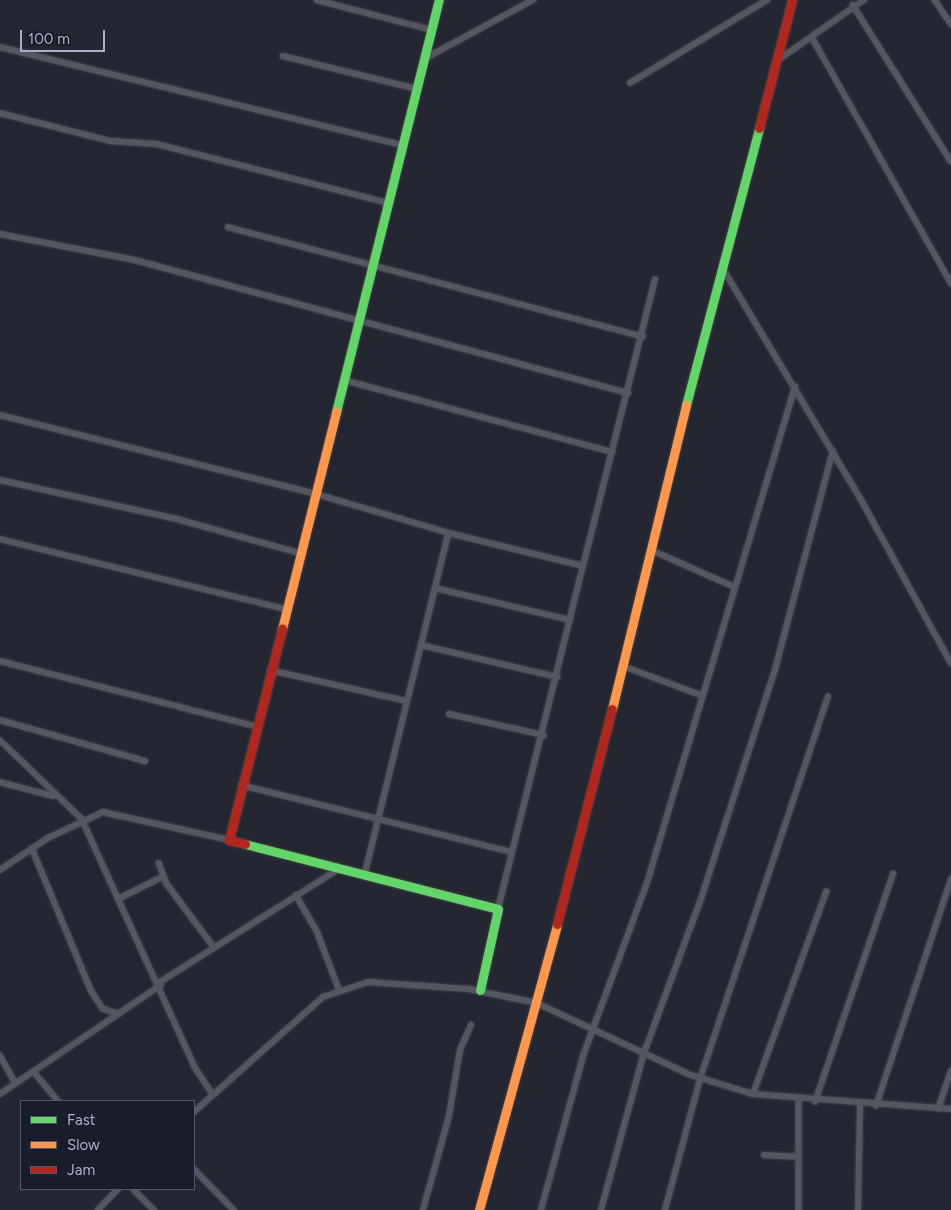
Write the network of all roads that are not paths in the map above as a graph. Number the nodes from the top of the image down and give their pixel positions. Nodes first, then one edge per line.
1 (317, 0) edge
2 (439, 0) edge
3 (533, 0) edge
4 (767, 0) edge
5 (792, 0) edge
6 (864, 0) edge
7 (935, 0) edge
8 (853, 6) junction
9 (951, 24) edge
10 (432, 30) junction
11 (812, 37) junction
12 (0, 47) edge
13 (283, 56) dead end
14 (424, 59) junction
15 (778, 60) junction
16 (630, 83) dead end
17 (417, 89) junction
18 (0, 113) edge
19 (403, 145) junction
20 (951, 161) edge
21 (388, 203) junction
22 (228, 227) dead end
23 (0, 234) edge
24 (373, 263) junction
25 (724, 270) junction
26 (655, 280) dead end
27 (951, 283) edge
28 (358, 322) junction
29 (643, 337) junction
30 (344, 380) junction
31 (795, 387) junction
32 (628, 393) junction
33 (0, 415) edge
34 (613, 452) junction
35 (833, 452) junction
36 (0, 480) edge
37 (316, 494) junction
38 (449, 533) junction
39 (0, 539) edge
40 (651, 550) junction
41 (300, 553) junction
42 (583, 566) junction
43 (736, 585) junction
44 (435, 588) junction
45 (285, 609) junction
46 (570, 620) junction
47 (421, 645) junction
48 (0, 661) edge
49 (951, 663) edge
50 (624, 666) junction
51 (269, 670) junction
52 (557, 677) junction
53 (701, 695) junction
54 (828, 696) dead end
55 (406, 701) junction
56 (449, 714) dead end
57 (0, 720) edge
58 (255, 726) junction
59 (544, 735) junction
60 (0, 740) edge
61 (145, 761) dead end
62 (0, 782) edge
63 (241, 785) junction
64 (55, 796) junction
65 (670, 800) dead end
66 (376, 817) junction
67 (82, 820) junction
68 (229, 840) junction
69 (32, 848) junction
70 (512, 852) junction
71 (159, 863) dead end
72 (339, 869) junction
73 (0, 870) edge
74 (893, 874) dead end
75 (364, 876) junction
76 (162, 877) junction
77 (951, 879) edge
78 (826, 892) dead end
79 (296, 895) junction
80 (120, 898) junction
81 (498, 909) junction
82 (214, 947) junction
83 (160, 983) junction
84 (339, 989) junction
85 (480, 990) junction
86 (536, 1003) junction
87 (116, 1013) junction
88 (471, 1025) dead end
89 (593, 1028) junction
90 (644, 1053) junction
91 (0, 1055) edge
92 (951, 1071) edge
93 (34, 1072) junction
94 (700, 1079) junction
95 (15, 1082) junction
96 (0, 1094) edge
97 (753, 1094) junction
98 (214, 1095) junction
99 (57, 1100) edge
100 (799, 1100) junction
101 (815, 1102) junction
102 (860, 1104) junction
103 (876, 1106) junction
104 (938, 1109) junction
105 (951, 1109) edge
106 (195, 1111) edge
107 (764, 1155) dead end
108 (797, 1157) junction
109 (195, 1170) edge
110 (117, 1190) edge
111 (134, 1190) edge
112 (98, 1210) edge
113 (154, 1210) edge
114 (234, 1210) edge
115 (423, 1210) edge
116 (479, 1210) edge
117 (541, 1210) edge
118 (601, 1210) edge
119 (665, 1210) edge
120 (799, 1210) edge
121 (858, 1210) edge

1 - 10 street
2 - 10 street
3 - 14 street
4 - 16 street
5 - 15 street
6 - 8 street
7 - 9 street
8 - 11 street
8 - 20 street
10 - 14 street
11 - 15 street
11 - 27 street
12 - 19 street
13 - 17 street
14 - 17 street
15 - 25 street
17 - 19 street
18 - 21 street
19 - 21 street
21 - 24 street
22 - 24 street
23 - 28 street
24 - 28 street
24 - 29 street
25 - 31 street
25 - 40 street
26 - 29 street
28 - 30 street
28 - 32 street
29 - 32 street
30 - 34 street
30 - 37 street
31 - 35 street
31 - 43 street
32 - 34 street
33 - 37 street
34 - 42 street
35 - 49 street
35 - 90 street
36 - 41 street
37 - 38 street
37 - 41 street
38 - 42 street
38 - 44 street
39 - 45 street
40 - 43 street
40 - 50 street
41 - 45 street
42 - 46 street
43 - 53 street
43 - 89 street
44 - 46 street
44 - 47 street
45 - 51 street
46 - 52 street
47 - 52 street
47 - 55 street
48 - 58 street
50 - 53 street
50 - 86 street
51 - 55 street
51 - 58 street
52 - 59 street
53 - 65 street
54 - 94 street
55 - 66 street
56 - 59 street
57 - 61 street
58 - 63 street
59 - 70 street
60 - 64 street
62 - 64 street
63 - 66 street
63 - 68 street
64 - 67 street
66 - 70 street
66 - 75 street
67 - 68 street
67 - 69 street
67 - 80 street
68 - 72 street
69 - 73 street
69 - 87 street
70 - 81 street
71 - 76 street
72 - 75 street
72 - 79 street
74 - 101 street
75 - 81 street
76 - 80 street
76 - 82 street
77 - 103 street
78 - 97 street
79 - 82 street
79 - 84 street
80 - 83 street
81 - 85 street
82 - 83 street
83 - 87 street
83 - 98 street
84 - 85 street
84 - 98 street
85 - 86 street
86 - 89 street
86 - 116 street
87 - 93 street
88 - 115 street
89 - 90 street
89 - 117 street
90 - 94 street
90 - 118 street
91 - 95 street
92 - 104 street
93 - 95 street
93 - 99 street
94 - 97 street
94 - 119 street
95 - 96 street
97 - 100 street
98 - 106 street
100 - 101 street
100 - 108 street
101 - 102 street
102 - 103 street
102 - 121 street
103 - 104 street
104 - 105 street
107 - 108 street
108 - 120 street
109 - 114 street
110 - 112 street
111 - 113 street

